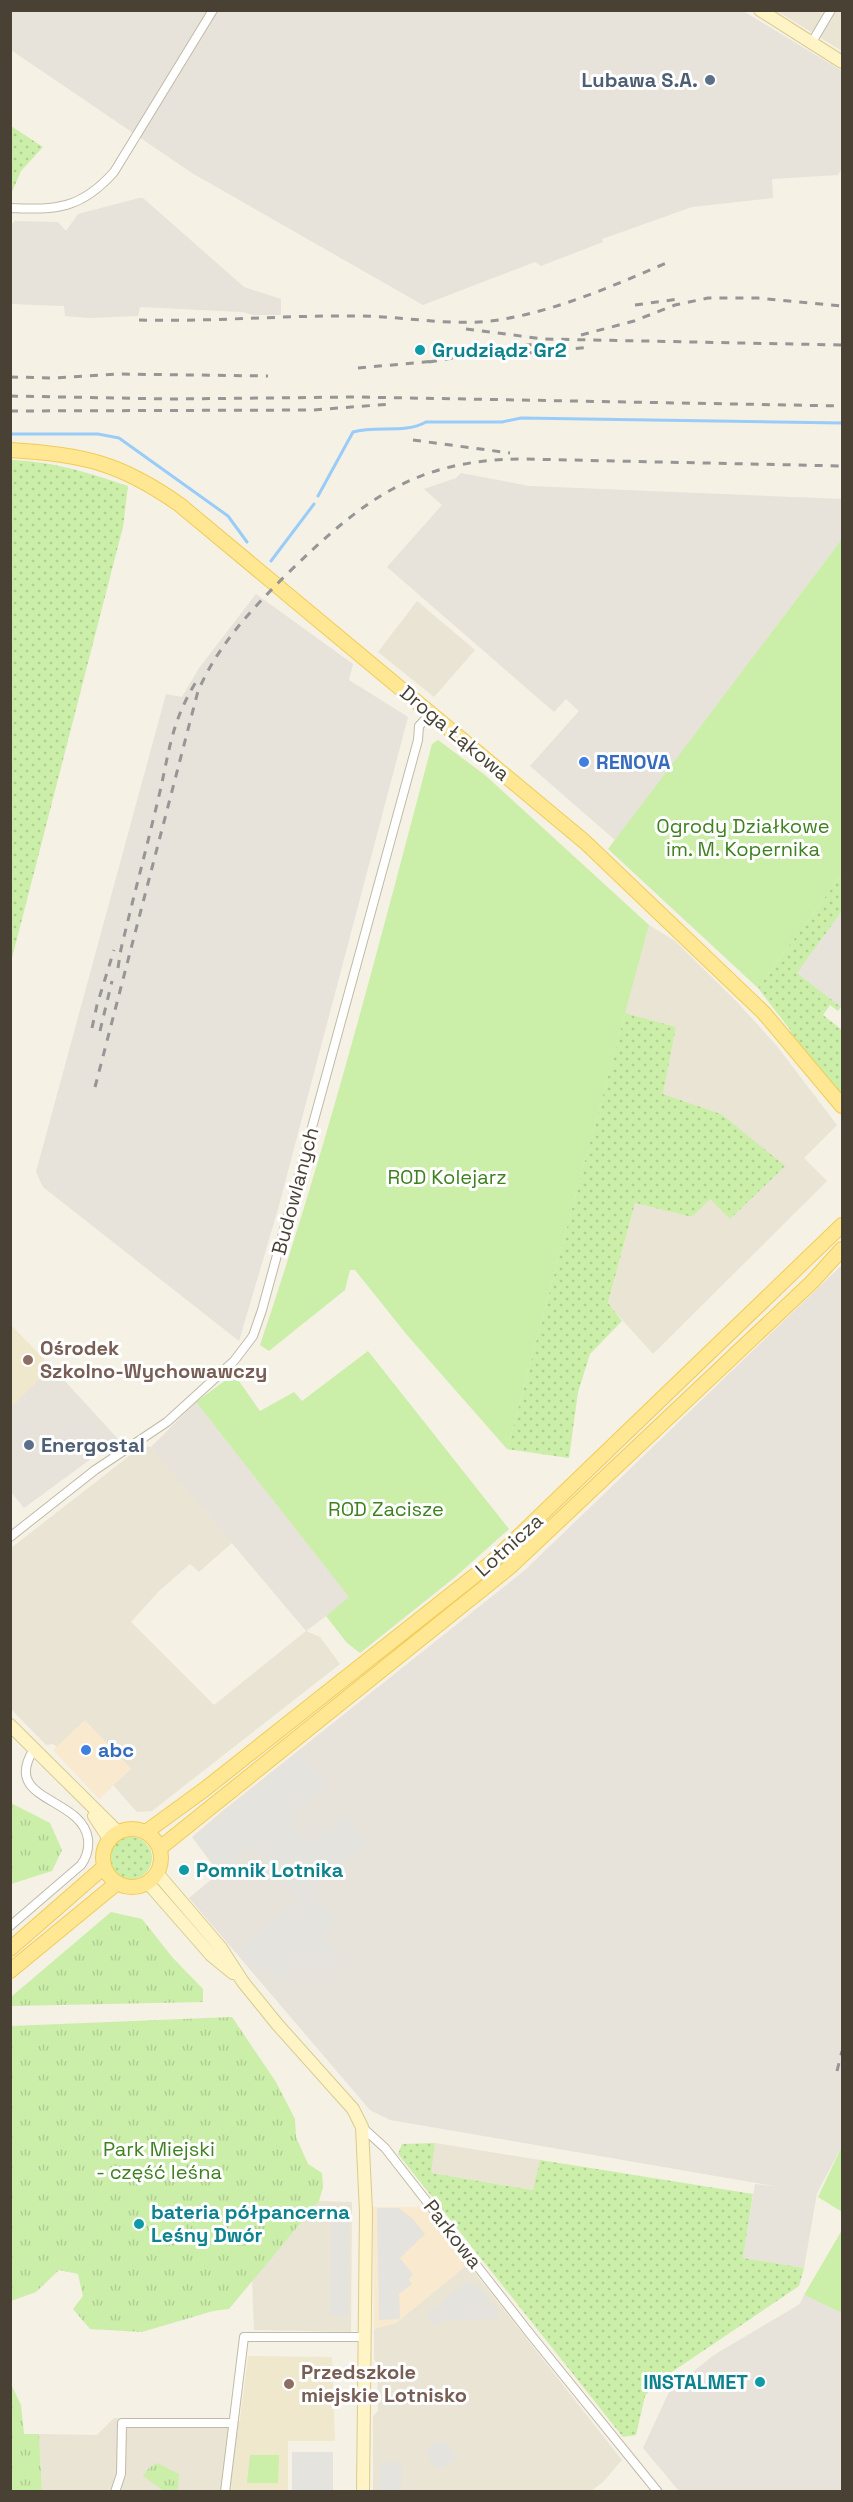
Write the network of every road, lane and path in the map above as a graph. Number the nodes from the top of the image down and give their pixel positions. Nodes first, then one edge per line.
1 (213, 10) edge
2 (760, 10) edge
3 (831, 10) edge
4 (812, 42) junction
5 (843, 62) edge
6 (10, 208) edge
7 (10, 450) edge
8 (430, 713) junction
9 (843, 1106) edge
10 (843, 1225) edge
11 (843, 1250) edge
12 (10, 1537) edge
13 (10, 1725) edge
14 (34, 1749) junction
15 (146, 1832) junction
16 (113, 1835) junction
17 (160, 1848) junction
18 (104, 1867) junction
19 (152, 1878) junction
20 (117, 1883) junction
21 (10, 1926) edge
22 (10, 1949) edge
23 (10, 1971) edge
24 (362, 2127) junction
25 (365, 2337) junction
26 (233, 2423) junction
27 (115, 2492) edge
28 (225, 2492) edge
29 (363, 2492) edge
30 (658, 2492) edge

1 - 6 street
2 - 4 street
3 - 4 street
4 - 5 street
7 - 8 main road, Droga Łąkowa
8 - 9 main road, Droga Łąkowa
8 - 12 street, Budowlanych
10 - 15 main road, Lotnicza
11 - 17 main road, Lotnicza
13 - 14 street
14 - 16 street
14 - 21 street
15 - 16 main road
15 - 17 main road
16 - 18 main road
17 - 19 main road
18 - 20 main road
18 - 22 main road
19 - 20 main road
19 - 24 street, Parkowa
20 - 23 main road
24 - 25 street
24 - 30 street, Parkowa
25 - 26 street
25 - 29 street
26 - 27 street
26 - 28 street

